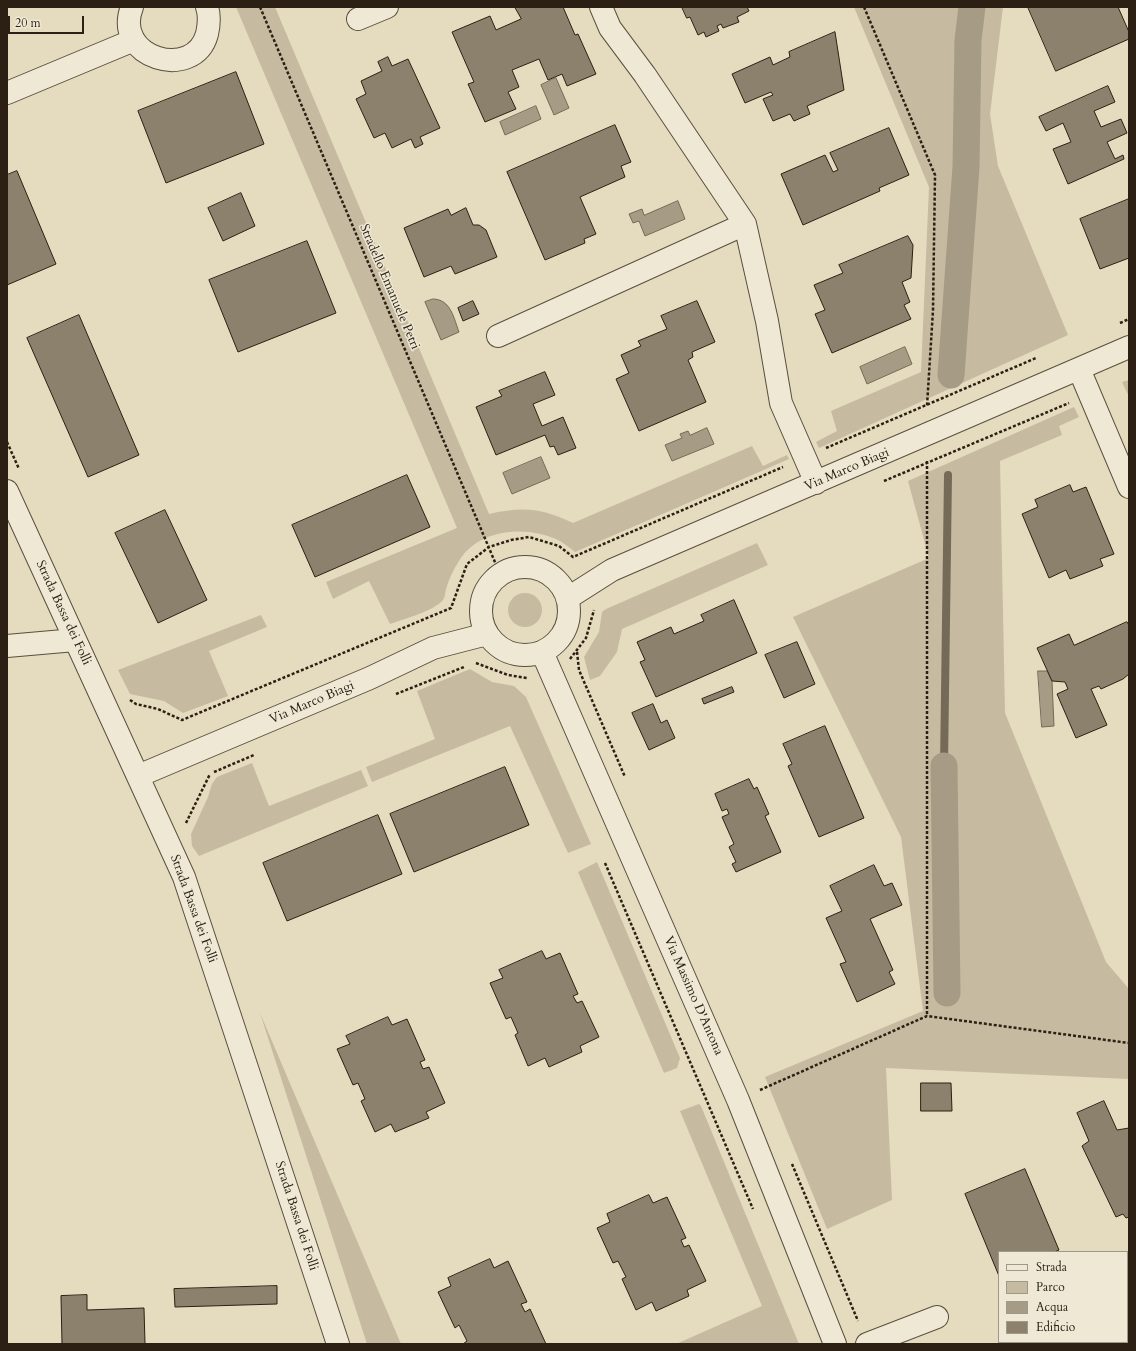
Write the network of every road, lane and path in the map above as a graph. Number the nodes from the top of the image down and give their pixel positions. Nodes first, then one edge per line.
1 (132, 7) edge
2 (206, 7) edge
3 (260, 7) edge
4 (387, 7) edge
5 (601, 7) edge
6 (864, 7) edge
7 (358, 19) dead end
8 (134, 40) junction
9 (7, 93) edge
10 (745, 224) junction
11 (1129, 319) edge
12 (1114, 325) dead end
13 (498, 336) dead end
14 (1129, 347) edge
15 (1042, 356) dead end
16 (1079, 369) junction
17 (1090, 394) junction
18 (926, 405) junction
19 (926, 435) junction
20 (7, 442) edge
21 (804, 457) junction
22 (927, 464) junction
23 (20, 471) dead end
24 (816, 483) junction
25 (877, 484) dead end
26 (1129, 487) edge
27 (8, 496) edge
28 (489, 547) junction
29 (500, 574) junction
30 (568, 598) junction
31 (596, 605) dead end
32 (487, 634) junction
33 (75, 640) junction
34 (7, 646) edge
35 (545, 658) junction
36 (474, 662) dead end
37 (467, 665) dead end
38 (527, 678) junction
39 (530, 685) dead end
40 (124, 696) dead end
41 (392, 696) dead end
42 (255, 755) dead end
43 (138, 776) junction
44 (183, 829) dead end
45 (605, 861) dead end
46 (927, 1016) junction
47 (1129, 1043) edge
48 (760, 1090) dead end
49 (754, 1212) dead end
50 (937, 1317) dead end
51 (338, 1344) edge
52 (835, 1344) edge
53 (867, 1344) edge

1 - 8 street
2 - 8 street
3 - 28 path, Stradello Emanuele Petri
4 - 7 street
5 - 10 street
6 - 18 path
8 - 9 street
10 - 13 street
10 - 21 street
11 - 12 path
14 - 16 street, Via Marco Biagi
15 - 18 path
16 - 17 street
16 - 19 street, Via Marco Biagi
17 - 22 path
17 - 26 street
18 - 19 path
18 - 21 path
19 - 22 path
19 - 24 street, Via Marco Biagi
20 - 23 path
21 - 24 street
21 - 28 path
22 - 25 path
22 - 46 path
24 - 30 street, Via Marco Biagi
27 - 33 street, Strada Bassa dei Folli
28 - 29 path, Stradello Emanuele Petri
28 - 40 path
29 - 30 street
29 - 32 street
30 - 35 street
31 - 35 path
32 - 35 street
32 - 43 street, Via Marco Biagi
33 - 34 street
33 - 43 street, Strada Bassa dei Folli
35 - 38 path
35 - 52 street, Via Massimo D'Antona
36 - 38 path
37 - 41 path
38 - 39 path
42 - 44 path
43 - 51 street, Strada Bassa dei Folli
45 - 49 path
46 - 47 path
46 - 48 path
50 - 53 street

